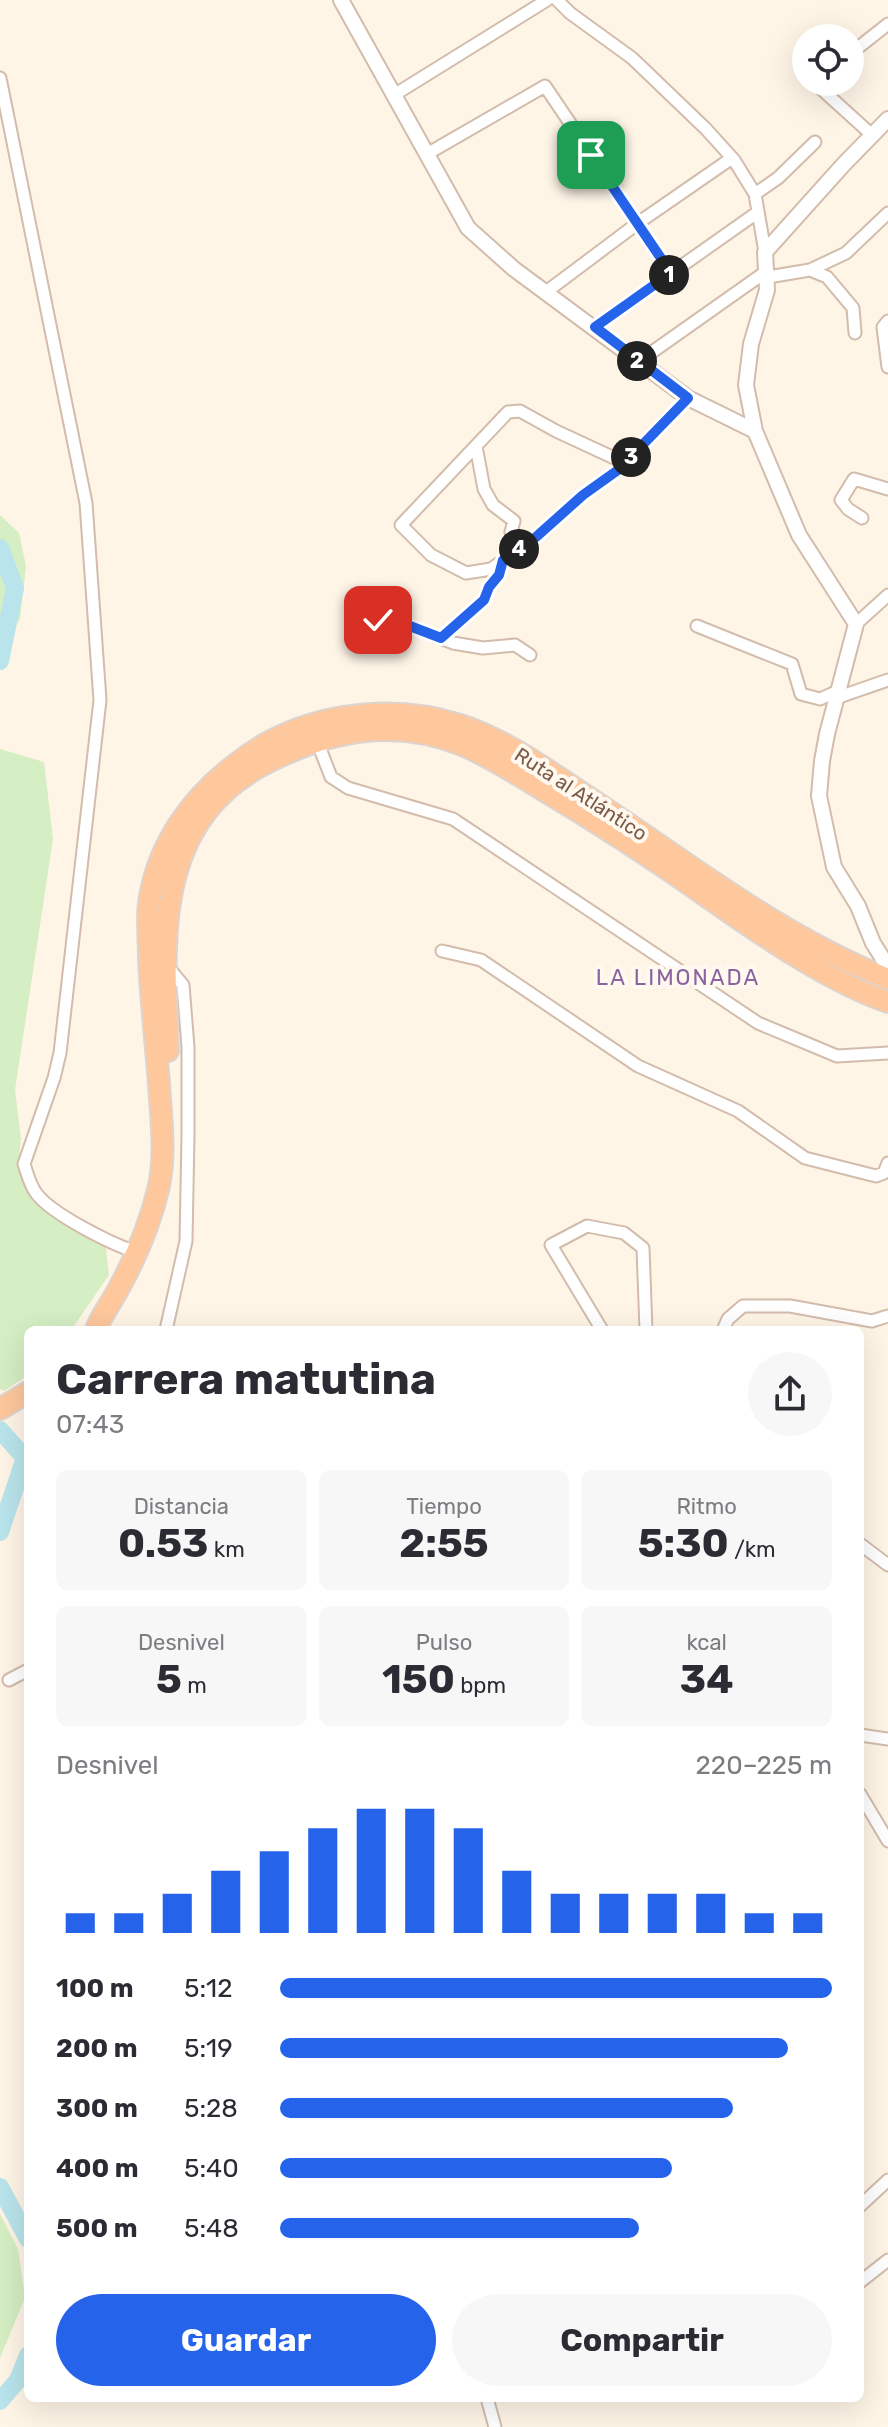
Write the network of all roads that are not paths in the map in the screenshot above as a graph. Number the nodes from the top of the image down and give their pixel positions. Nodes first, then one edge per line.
1 (341, 0) edge
2 (547, 0) edge
3 (559, 1) edge
4 (888, 24) edge
5 (864, 43) edge
6 (0, 78) edge
7 (394, 95) junction
8 (829, 96) edge
9 (887, 122) edge
10 (872, 135) junction
11 (815, 142) dead end
12 (427, 154) junction
13 (732, 158) junction
14 (755, 194) junction
15 (758, 212) junction
16 (888, 213) edge
17 (638, 223) junction
18 (765, 252) junction
19 (810, 270) junction
20 (671, 273) junction
21 (767, 274) junction
22 (546, 292) junction
23 (888, 321) edge
24 (595, 327) junction
25 (855, 333) dead end
26 (638, 362) junction
27 (888, 367) edge
28 (688, 398) junction
29 (755, 431) junction
30 (476, 446) junction
31 (625, 463) junction
32 (888, 489) edge
33 (862, 518) dead end
34 (527, 543) junction
35 (503, 560) junction
36 (888, 595) edge
37 (856, 624) junction
38 (364, 626) dead end
39 (697, 626) dead end
40 (441, 638) junction
41 (530, 655) dead end
42 (888, 680) edge
43 (837, 695) junction
44 (317, 741) junction
45 (442, 951) dead end
46 (888, 963) edge
47 (166, 964) junction
48 (888, 979) edge
49 (888, 1002) edge
50 (888, 1053) edge
51 (888, 1163) edge
52 (141, 1254) junction
53 (888, 1316) edge
54 (98, 1326) edge
55 (167, 1326) edge
56 (600, 1326) edge
57 (646, 1326) edge
58 (725, 1326) edge
59 (24, 1394) edge
60 (0, 1409) edge
61 (864, 1547) edge
62 (888, 1565) edge
63 (24, 1672) edge
64 (9, 1680) dead end
65 (864, 1736) edge
66 (888, 1739) edge
67 (864, 1801) edge
68 (888, 1841) edge
69 (888, 2180) edge
70 (864, 2202) edge
71 (888, 2260) edge
72 (864, 2279) edge
73 (488, 2402) edge
74 (495, 2427) edge

1 - 7 street
2 - 7 street
3 - 13 street
4 - 5 street
6 - 52 street
7 - 12 street
8 - 10 street
9 - 10 street
10 - 18 street
11 - 14 street
12 - 17 street
12 - 22 street
13 - 14 street
13 - 17 street
14 - 15 street
15 - 18 street
15 - 20 street
16 - 19 street
17 - 20 street
17 - 22 street
18 - 21 street
19 - 21 street
19 - 25 street
20 - 24 street
21 - 26 street
21 - 29 street
22 - 24 street
23 - 27 street
24 - 26 street
26 - 28 street
28 - 29 street
28 - 31 street
29 - 37 street
30 - 31 street
30 - 34 street
30 - 35 street
31 - 34 street
32 - 33 street
34 - 35 street
35 - 40 street
36 - 37 street
37 - 43 street
38 - 40 street
39 - 43 street
40 - 41 street
42 - 43 street
43 - 46 street
44 - 47 highway, Ruta al Atlántico
44 - 49 highway, Ruta al Atlántico
44 - 50 street
45 - 51 street
47 - 52 highway, Ruta al Atlántico
47 - 55 street
48 - 52 highway, Ruta al Atlántico
52 - 54 highway, Ruta al Atlántico
53 - 58 street
56 - 57 street
59 - 60 highway
61 - 62 street
63 - 64 street
65 - 66 street
67 - 68 street
69 - 70 street
71 - 72 street
73 - 74 street

